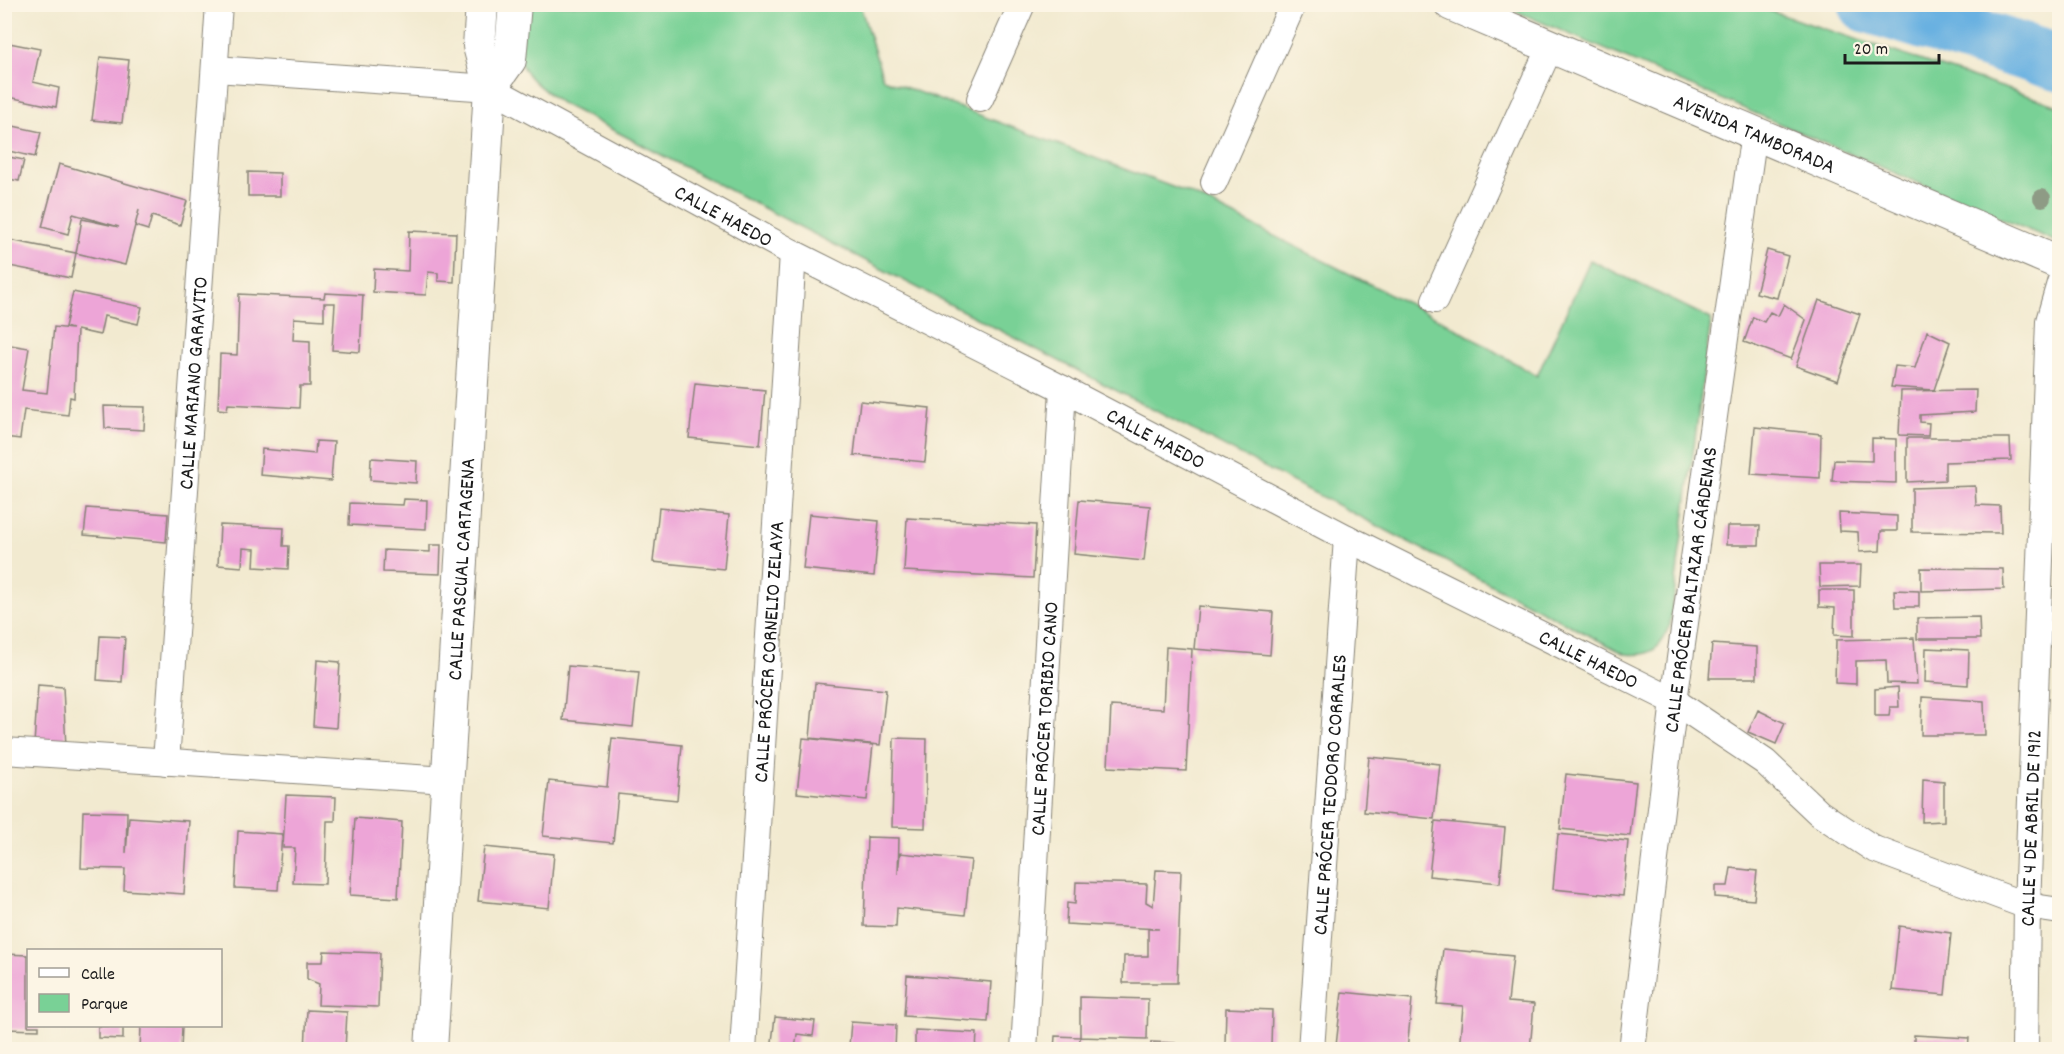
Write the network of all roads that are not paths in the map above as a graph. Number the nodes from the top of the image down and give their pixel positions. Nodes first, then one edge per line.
1 (219, 4) edge
2 (482, 4) edge
3 (515, 4) edge
4 (1022, 4) edge
5 (1293, 4) edge
6 (1451, 4) edge
7 (1550, 47) junction
8 (215, 69) junction
9 (490, 88) junction
10 (980, 99) dead end
11 (1754, 132) junction
12 (1214, 182) dead end
13 (793, 253) junction
14 (2060, 263) edge
15 (2060, 283) edge
16 (1434, 300) dead end
17 (1063, 389) junction
18 (1347, 538) junction
19 (1674, 701) junction
20 (4, 751) edge
21 (166, 762) junction
22 (447, 780) junction
23 (2027, 906) junction
24 (2060, 911) edge
25 (430, 1050) edge
26 (743, 1050) edge
27 (1024, 1050) edge
28 (1311, 1050) edge
29 (1632, 1050) edge
30 (2025, 1050) edge

1 - 8 street, CALLE MARIANO GARAVITO
2 - 9 street, CALLE PASCUAL CARTAGENA
3 - 9 street
4 - 10 street
5 - 12 street
6 - 7 main road, AVENIDA TAMBORADA
7 - 11 main road, AVENIDA TAMBORADA
7 - 16 street
8 - 9 street, CALLE HAEDO
8 - 21 street, CALLE MARIANO GARAVITO
9 - 13 street, CALLE HAEDO
9 - 22 street, CALLE PASCUAL CARTAGENA
11 - 14 main road, AVENIDA TAMBORADA
11 - 19 street, CALLE PRÓCER BALTAZAR CÁRDENAS
13 - 17 street, CALLE HAEDO
13 - 26 street, CALLE PRÓCER CORNELIO ZELAYA
15 - 23 street, CALLE 4 DE ABRIL DE 1912
17 - 18 street, CALLE HAEDO
17 - 27 street, CALLE PRÓCER TORIBIO CANO
18 - 19 street, CALLE HAEDO
18 - 28 street, CALLE PRÓCER TEODORO CORRALES
19 - 23 street, CALLE HAEDO
19 - 29 street, CALLE PRÓCER BALTAZAR CÁRDENAS
20 - 21 street
21 - 22 street
22 - 25 street, CALLE PASCUAL CARTAGENA
23 - 24 street, CALLE HAEDO
23 - 30 street, CALLE 4 DE ABRIL DE 1912

